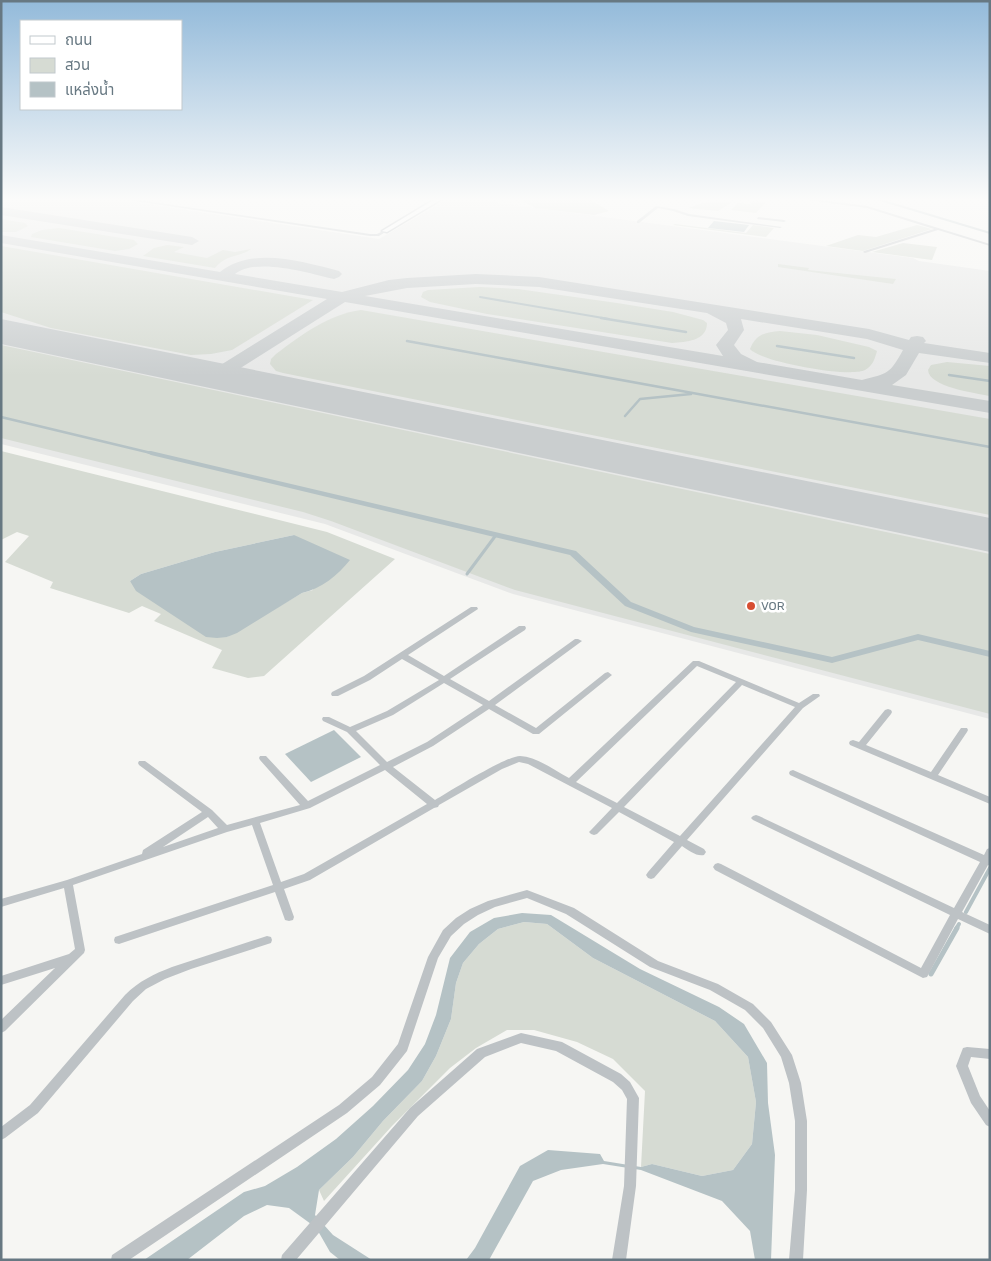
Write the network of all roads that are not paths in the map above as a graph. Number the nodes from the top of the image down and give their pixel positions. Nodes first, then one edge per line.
1 (474, 609) dead end
2 (522, 628) dead end
3 (578, 641) dead end
4 (403, 656) junction
5 (608, 675) dead end
6 (444, 680) junction
7 (742, 682) junction
8 (335, 694) dead end
9 (816, 696) dead end
10 (488, 706) junction
11 (800, 706) junction
12 (888, 712) dead end
13 (326, 718) dead end
14 (350, 730) junction
15 (964, 730) dead end
16 (263, 758) dead end
17 (142, 763) dead end
18 (386, 766) junction
19 (793, 773) dead end
20 (932, 776) junction
21 (570, 781) junction
22 (990, 801) edge
23 (435, 805) junction
24 (307, 806) junction
25 (618, 808) junction
26 (209, 812) junction
27 (756, 818) dead end
28 (255, 821) junction
29 (225, 829) junction
30 (594, 832) dead end
31 (681, 840) junction
32 (701, 852) dead end
33 (988, 858) edge
34 (134, 860) junction
35 (718, 867) dead end
36 (650, 874) dead end
37 (68, 883) junction
38 (278, 887) junction
39 (1, 903) edge
40 (956, 914) junction
41 (289, 916) dead end
42 (990, 930) edge
43 (119, 940) dead end
44 (267, 940) dead end
45 (74, 957) junction
46 (1, 980) edge
47 (1, 1028) edge
48 (990, 1054) edge
49 (990, 1122) edge
50 (1, 1134) edge
51 (117, 1260) edge
52 (287, 1260) edge
53 (619, 1260) edge
54 (796, 1260) edge

1 - 4 street
2 - 6 street
3 - 10 street
4 - 6 street
4 - 8 street
5 - 10 street
6 - 10 street
6 - 14 street
7 - 11 street
7 - 21 street
7 - 25 street
9 - 11 street
10 - 18 street
11 - 31 street
12 - 20 street
13 - 14 street
14 - 18 street
15 - 20 street
16 - 24 street
17 - 26 street
18 - 23 street
18 - 24 street
19 - 33 street
20 - 22 street
21 - 23 street
21 - 25 street
23 - 38 street
24 - 28 street
25 - 30 street
25 - 31 street
26 - 29 street
26 - 34 street
27 - 40 street
28 - 29 street
28 - 38 street
29 - 34 street
31 - 32 street
31 - 36 street
33 - 40 street
34 - 37 street
35 - 40 street
37 - 39 street
37 - 45 street
38 - 41 street
38 - 43 street
40 - 42 street
44 - 50 street
45 - 46 street
45 - 47 street
48 - 49 street
51 - 54 street
52 - 53 street

